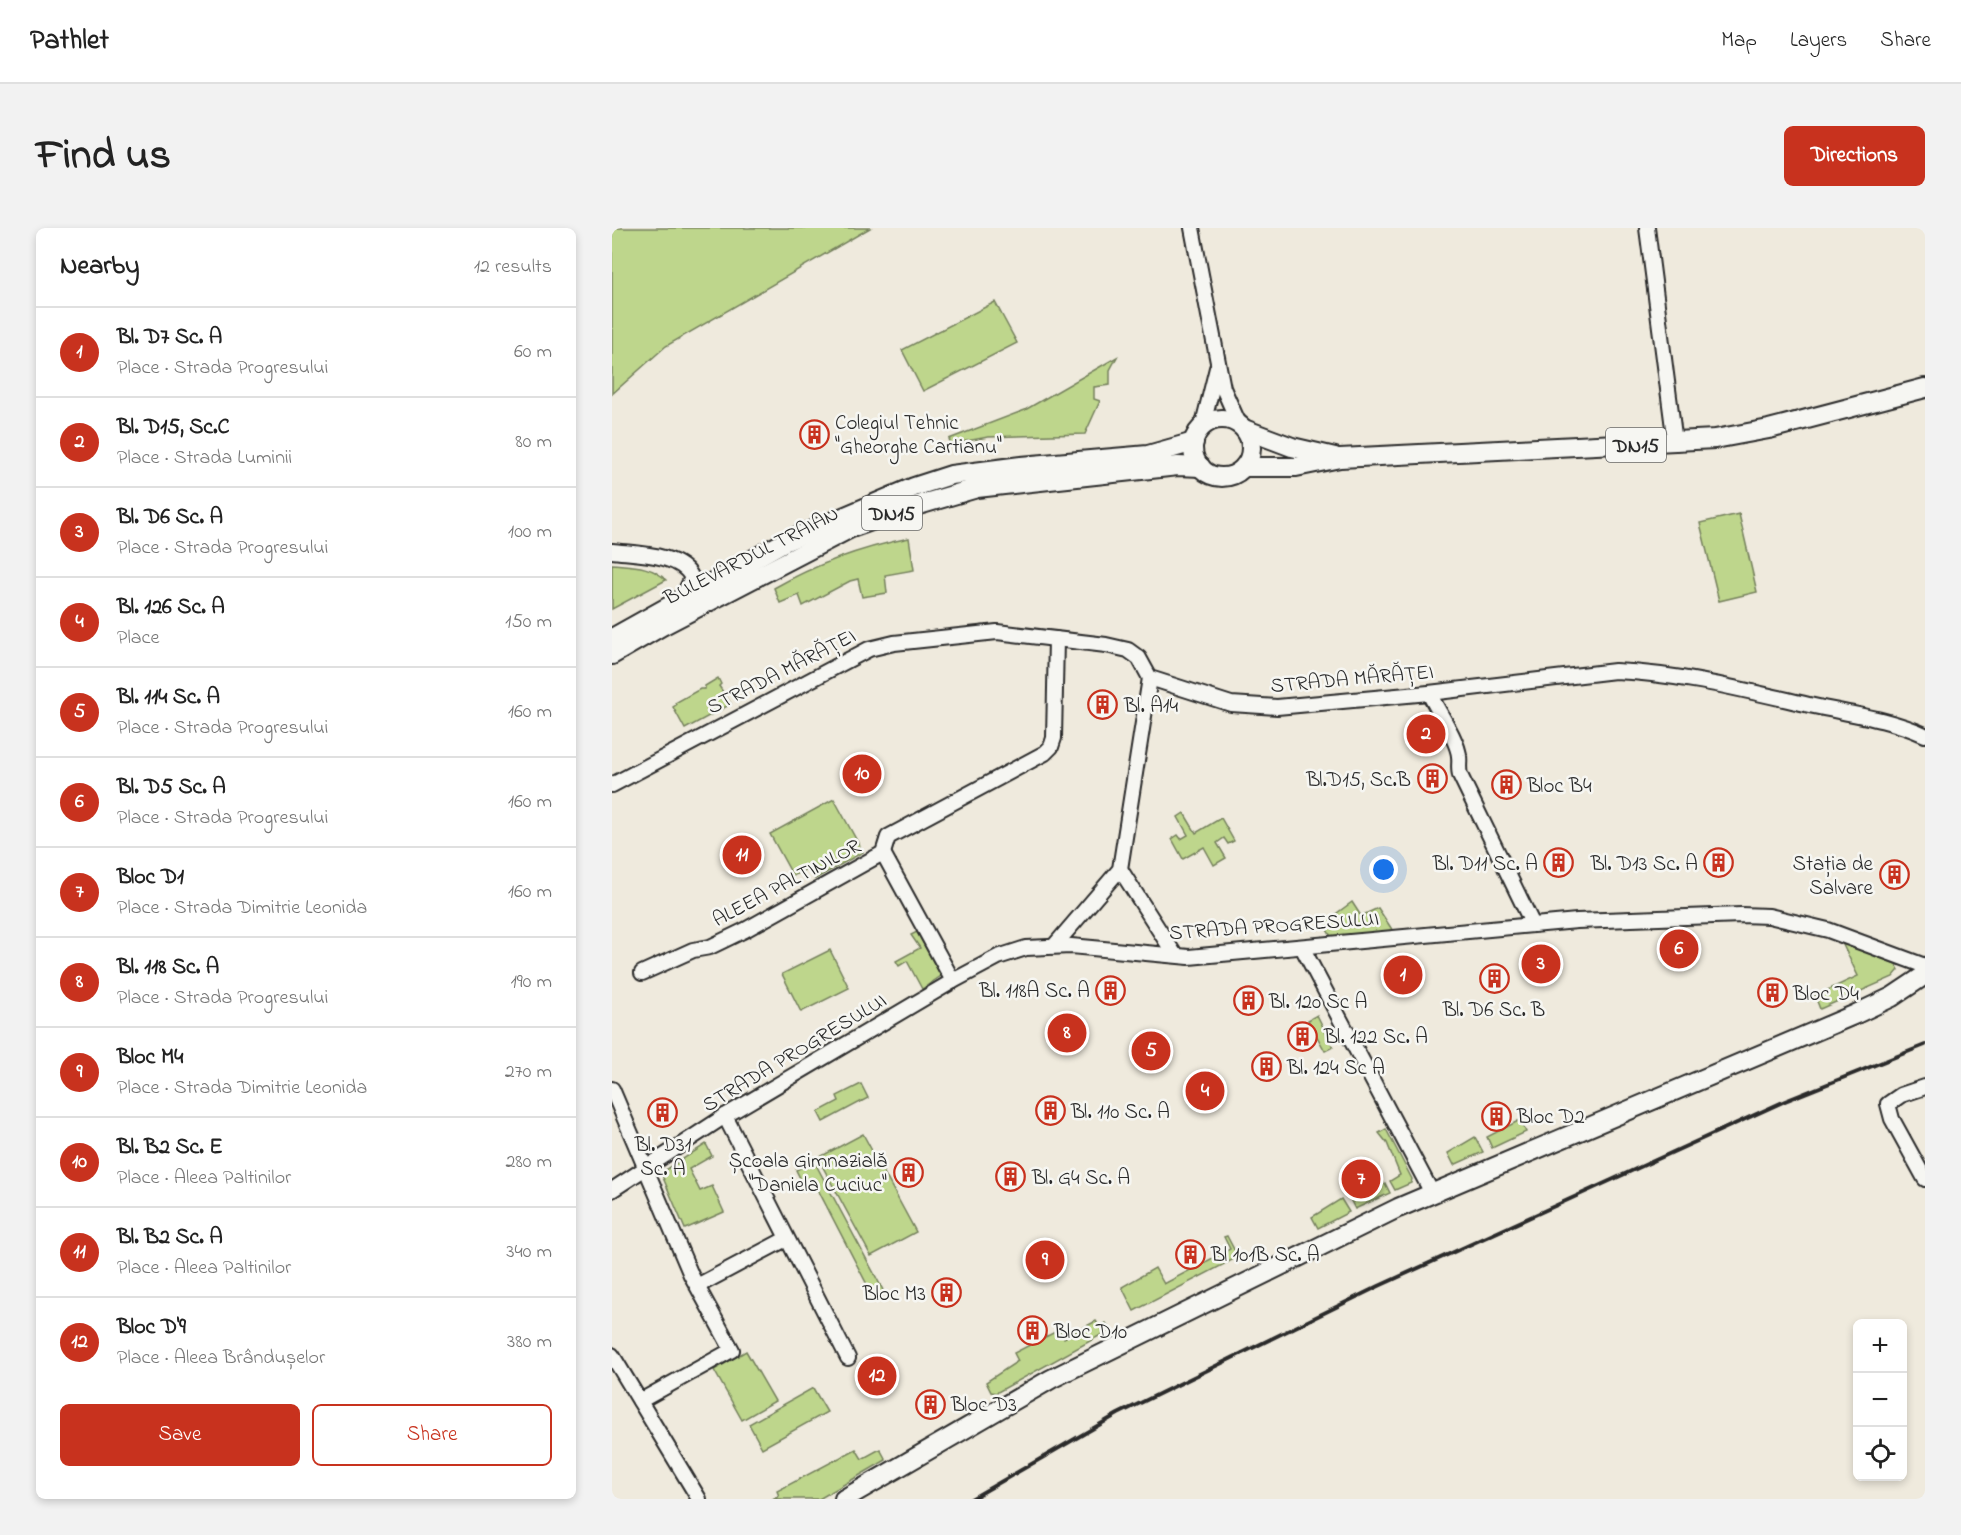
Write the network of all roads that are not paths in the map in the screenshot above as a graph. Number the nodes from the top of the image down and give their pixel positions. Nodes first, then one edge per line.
1 (1192, 228) edge
2 (1647, 228) edge
3 (1218, 366) junction
4 (1925, 388) edge
5 (1241, 427) junction
6 (1198, 435) junction
7 (1675, 443) junction
8 (1340, 458) junction
9 (1201, 467) junction
10 (1244, 467) junction
11 (612, 550) edge
12 (682, 598) junction
13 (612, 638) edge
14 (1056, 639) junction
15 (612, 655) edge
16 (1150, 678) junction
17 (1428, 693) junction
18 (1925, 735) edge
19 (612, 785) edge
20 (883, 853) junction
21 (1120, 869) junction
22 (1533, 925) junction
23 (1054, 946) junction
24 (1302, 947) junction
25 (1174, 955) junction
26 (1925, 966) edge
27 (642, 973) dead end
28 (1925, 975) edge
29 (953, 981) junction
30 (1925, 1086) edge
31 (612, 1089) edge
32 (725, 1116) junction
33 (647, 1168) junction
34 (1925, 1179) edge
35 (612, 1190) edge
36 (1432, 1193) junction
37 (786, 1239) junction
38 (699, 1285) junction
39 (612, 1355) edge
40 (848, 1358) dead end
41 (640, 1401) junction
42 (699, 1499) edge
43 (844, 1499) edge

1 - 3 street
2 - 7 street
3 - 5 street
3 - 6 street
4 - 7 main road, DN15
5 - 6 main road, DN15
5 - 8 main road, DN15
5 - 10 main road
6 - 9 main road
6 - 12 main road, BULEVARDUL TRAIAN / DN15
7 - 8 main road, DN15
8 - 10 main road, DN15
9 - 10 main road, DN15
9 - 15 main road, BULEVARDUL TRAIAN / DN15
11 - 12 street
12 - 13 main road, BULEVARDUL TRAIAN / DN15
14 - 16 street, STRADA MĂRĂȚEI
14 - 19 street, STRADA MĂRĂȚEI
14 - 20 street, ALEEA PALTINILOR
16 - 17 street, STRADA MĂRĂȚEI
16 - 21 street
17 - 18 street, STRADA MĂRĂȚEI
17 - 22 street
20 - 27 street, ALEEA PALTINILOR
20 - 29 street, ALEEA PALTINILOR
21 - 23 street
21 - 25 street
22 - 24 street, STRADA PROGRESULUI
22 - 26 street, STRADA PROGRESULUI
23 - 25 street, STRADA PROGRESULUI
23 - 29 street, STRADA PROGRESULUI
24 - 25 street, STRADA PROGRESULUI
24 - 36 street
28 - 36 main road
29 - 32 street, STRADA PROGRESULUI
30 - 34 street
31 - 33 street
32 - 33 street, STRADA PROGRESULUI
32 - 37 street
33 - 35 street, STRADA PROGRESULUI
33 - 38 street
36 - 43 main road
37 - 38 street
37 - 40 street
38 - 41 street
39 - 41 street
41 - 42 street

